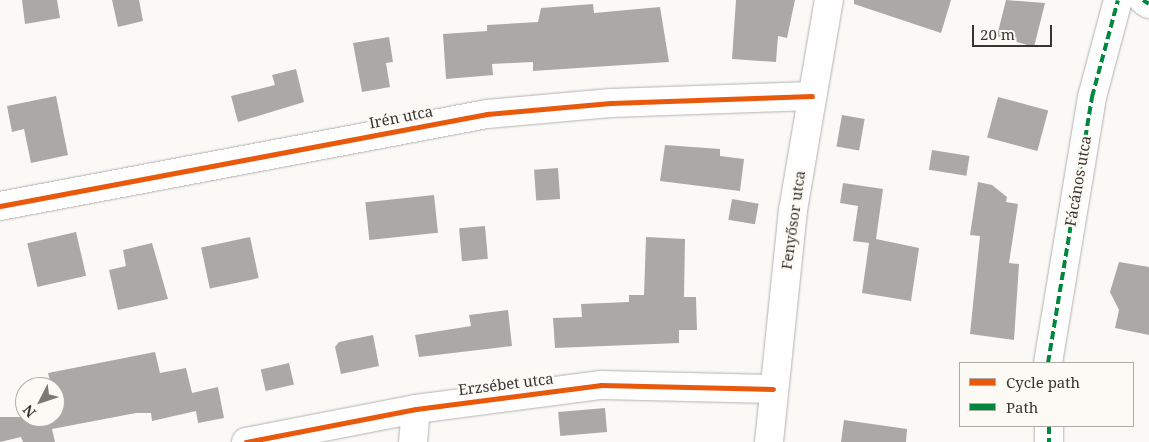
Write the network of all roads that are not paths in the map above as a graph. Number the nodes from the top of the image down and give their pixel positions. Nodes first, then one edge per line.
1 (829, 0) edge
2 (1118, 0) edge
3 (1142, 0) edge
4 (1149, 4) edge
5 (812, 96) junction
6 (0, 206) edge
7 (1048, 362) edge
8 (773, 389) junction
9 (416, 409) junction
10 (1049, 427) edge
11 (246, 442) edge
12 (413, 442) edge
13 (769, 442) edge
14 (1050, 442) edge

1 - 5 street, Fenyősor utca
2 - 7 street, Fácános utca
3 - 4 street
5 - 6 street, Irén utca
5 - 8 street, Fenyősor utca
8 - 9 street, Erzsébet utca
8 - 13 street, Fenyősor utca
9 - 11 street, Erzsébet utca
9 - 12 street
10 - 14 street

